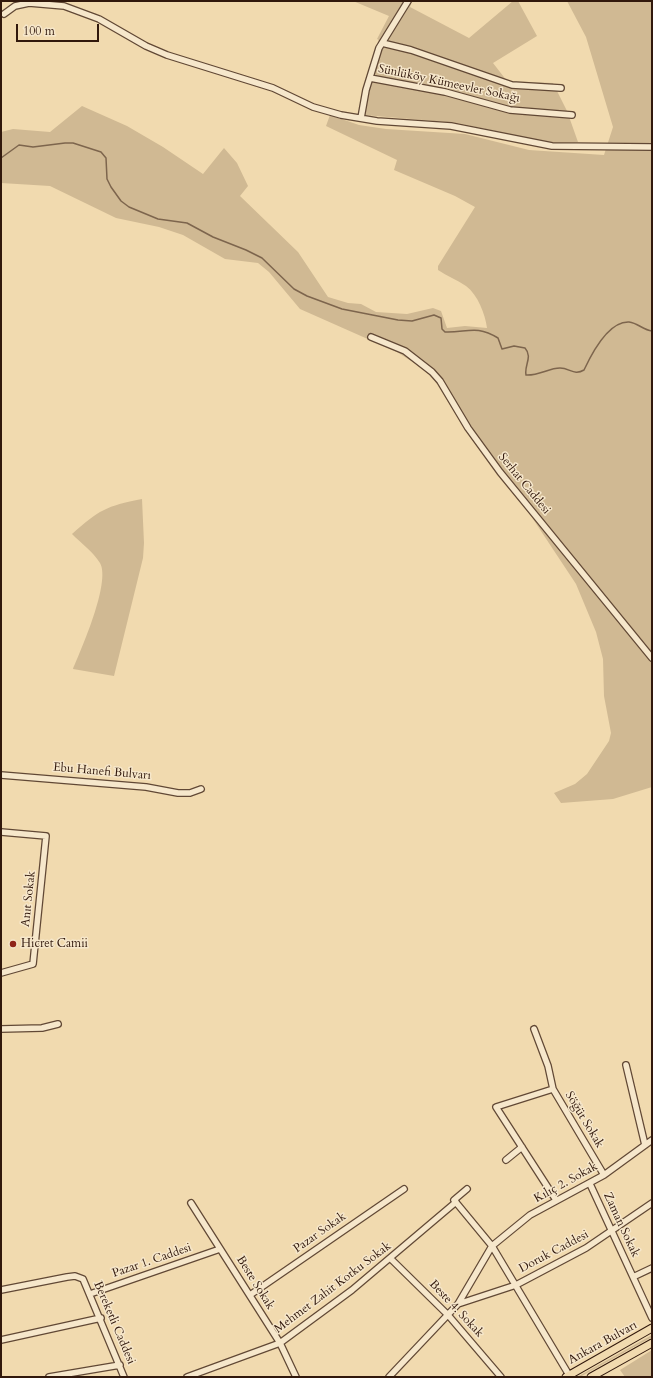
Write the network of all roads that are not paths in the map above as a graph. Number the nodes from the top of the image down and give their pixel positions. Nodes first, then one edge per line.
1 (408, 1) edge
2 (4, 14) dead end
3 (382, 43) junction
4 (370, 78) junction
5 (561, 88) dead end
6 (572, 115) dead end
7 (361, 118) junction
8 (652, 147) edge
9 (371, 337) dead end
10 (652, 658) edge
11 (1, 775) edge
12 (201, 789) dead end
13 (1, 832) edge
14 (1, 973) edge
15 (58, 1024) dead end
16 (534, 1028) dead end
17 (1, 1029) edge
18 (626, 1065) dead end
19 (553, 1089) junction
20 (652, 1140) edge
21 (645, 1145) junction
22 (522, 1147) junction
23 (506, 1160) dead end
24 (604, 1175) junction
25 (590, 1184) junction
26 (467, 1189) dead end
27 (404, 1190) dead end
28 (556, 1200) junction
29 (455, 1201) junction
30 (191, 1203) dead end
31 (652, 1203) edge
32 (612, 1232) junction
33 (492, 1246) junction
34 (220, 1249) junction
35 (391, 1259) junction
36 (652, 1268) edge
37 (633, 1277) junction
38 (516, 1285) junction
39 (1, 1290) edge
40 (90, 1294) junction
41 (250, 1295) junction
42 (458, 1304) junction
43 (448, 1315) junction
44 (101, 1318) junction
45 (652, 1318) edge
46 (652, 1328) edge
47 (1, 1340) edge
48 (280, 1343) junction
49 (652, 1343) edge
50 (120, 1365) junction
51 (294, 1376) edge
52 (567, 1376) edge
53 (49, 1377) edge
54 (124, 1377) edge
55 (188, 1377) edge
56 (389, 1377) edge
57 (501, 1377) edge
58 (592, 1377) edge

1 - 3 street, Sünlüköy Kümeevler Sokağı
2 - 7 street
3 - 4 street, Sünlüköy Kümeevler Sokağı
3 - 5 street, Sünlüköy Kümeevler Sokağı
4 - 6 street, Sünlüköy Kümeevler Sokağı
4 - 7 street, Sünlüköy Kümeevler Sokağı
7 - 8 street
9 - 10 street, Serhat Caddesi
11 - 12 street, Ebu Hanefi Bulvarı
13 - 14 street, Anıt Sokak
15 - 17 street
16 - 19 street, Söğüt Sokak
18 - 21 street
19 - 22 street
19 - 24 street, Söğüt Sokak
20 - 21 street, Kılıç 2. Sokak
21 - 24 street, Kılıç 2. Sokak
22 - 23 street
22 - 28 street
24 - 25 street, Kılıç 2. Sokak
25 - 28 street, Kılıç 2. Sokak
25 - 32 street, Zaman Sokak
26 - 29 street, Mehmet Zahit Kotku Sokak
27 - 41 street, Pazar Sokak
28 - 33 street, Kılıç 2. Sokak
29 - 33 street
29 - 35 street, Mehmet Zahit Kotku Sokak
30 - 34 street, Beste Sokak
31 - 32 street, Doruk Caddesi
32 - 37 street, Zaman Sokak
32 - 38 street, Doruk Caddesi
33 - 38 street
33 - 42 street
34 - 40 street, Pazar 1. Caddesi
34 - 41 street, Beste Sokak
35 - 43 street, Beste 4. Sokak
35 - 48 street, Mehmet Zahit Kotku Sokak
36 - 37 street
37 - 45 street, Zaman Sokak
38 - 42 street, Doruk Caddesi
38 - 52 street
39 - 40 street, Bereketli Caddesi
40 - 44 street, Bereketli Caddesi
41 - 48 street, Beste Sokak
42 - 43 street
43 - 56 street
43 - 57 street, Beste 4. Sokak
44 - 47 street
44 - 50 street, Bereketli Caddesi
46 - 52 main road, Ankara Bulvarı
48 - 51 street, Beste Sokak
48 - 55 street, Mehmet Zahit Kotku Sokak
49 - 58 main road, Ankara Bulvarı
50 - 53 street
50 - 54 street, Bereketli Caddesi

